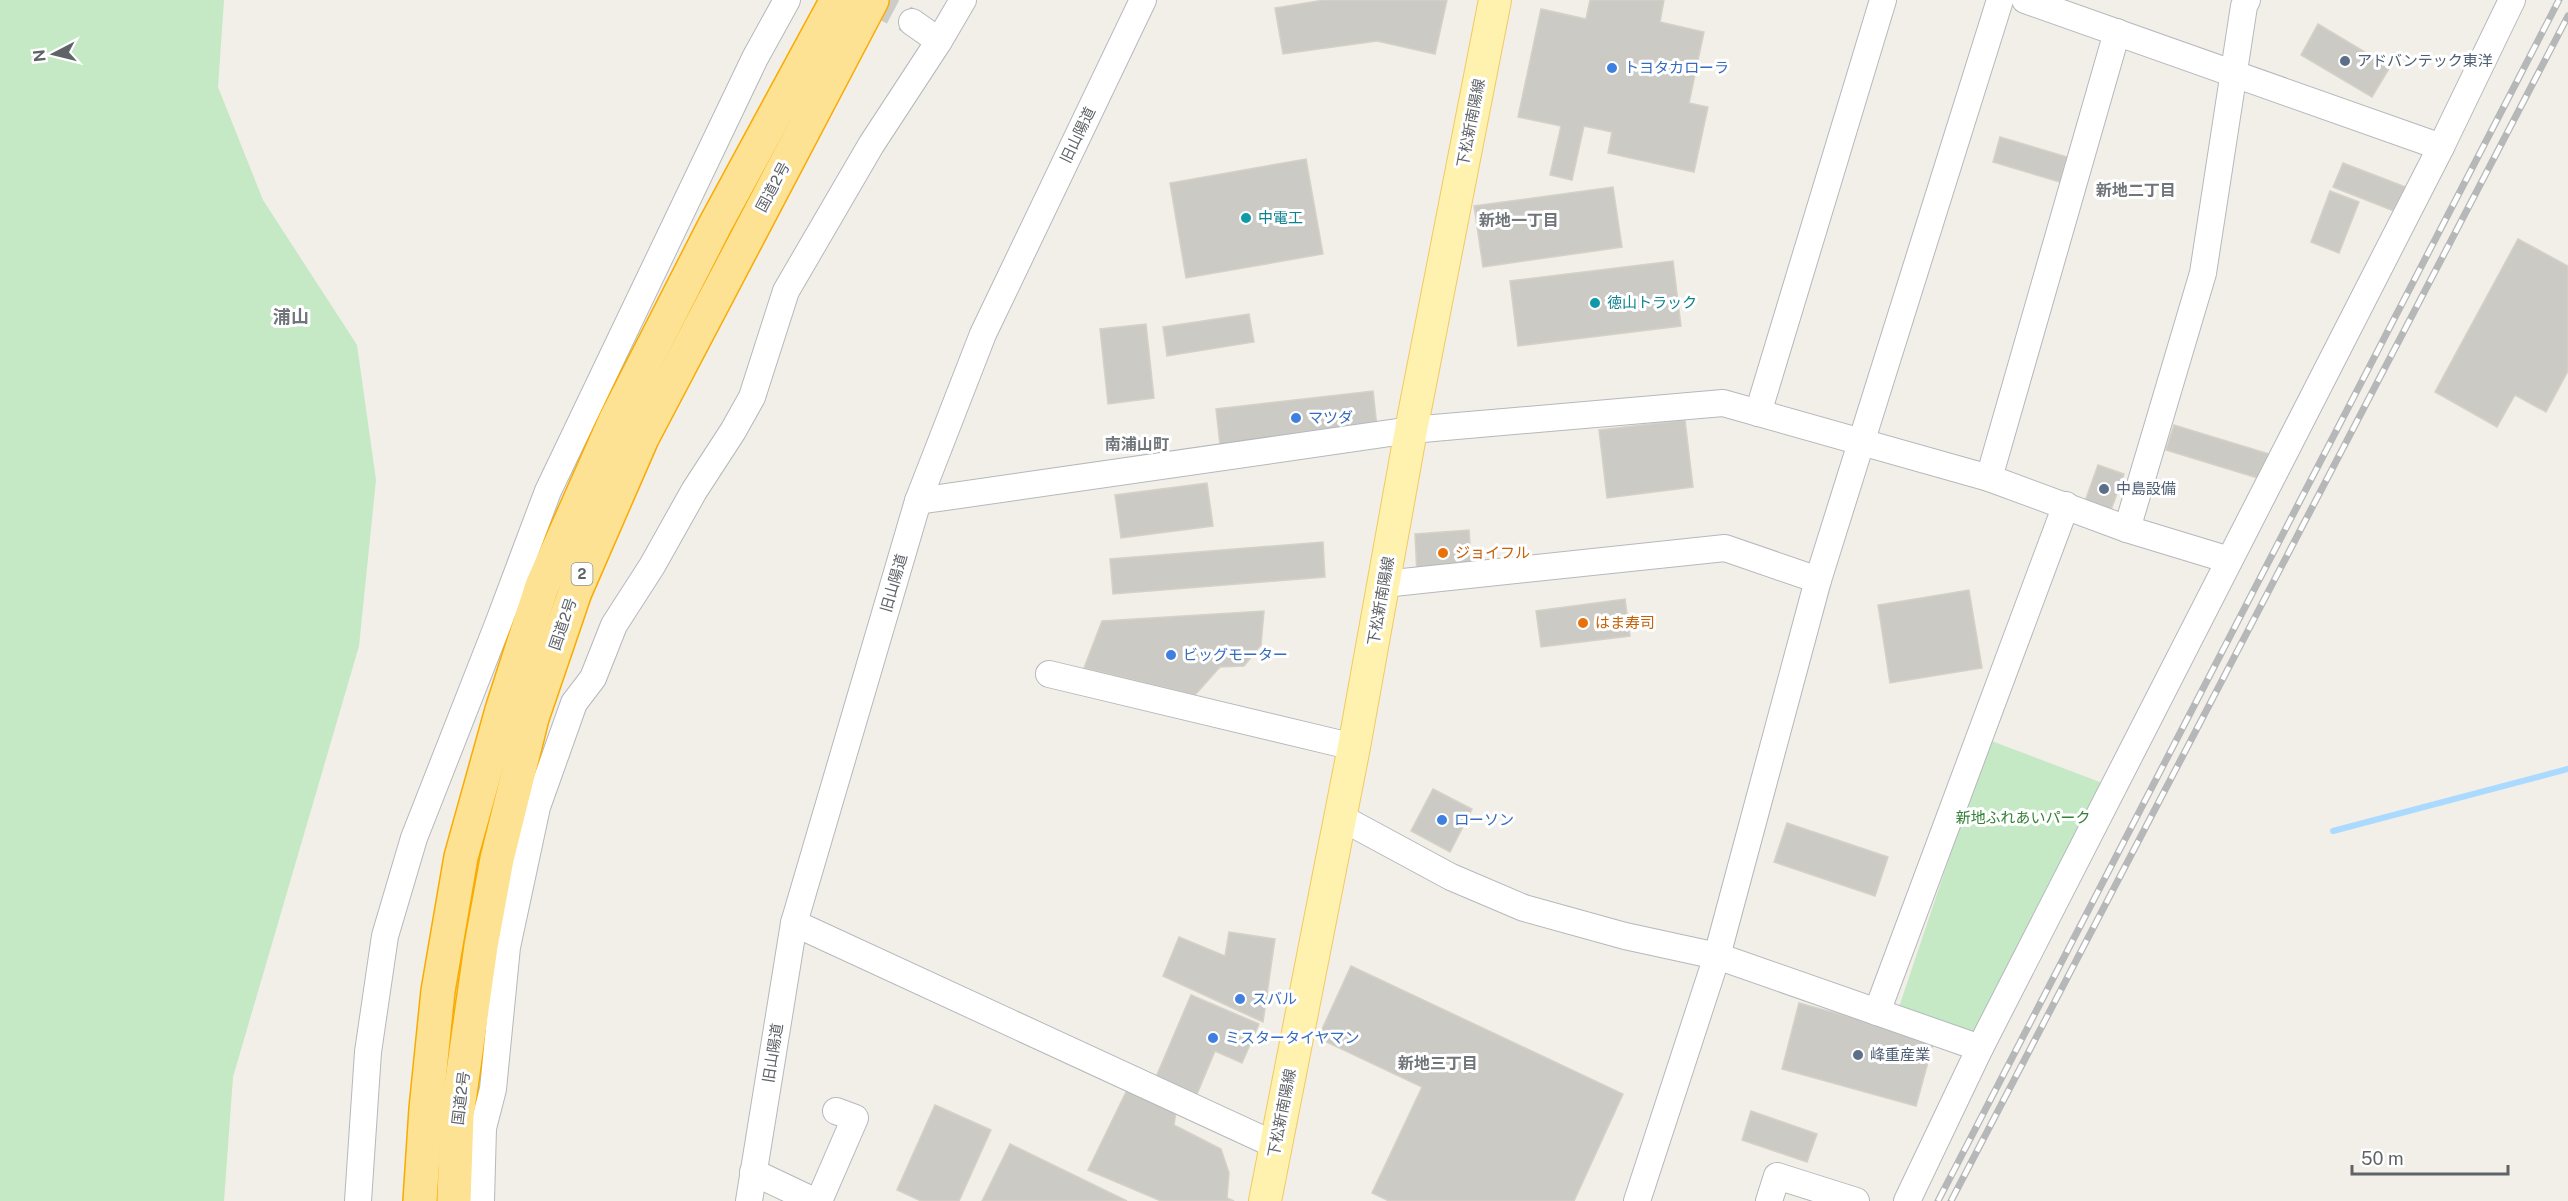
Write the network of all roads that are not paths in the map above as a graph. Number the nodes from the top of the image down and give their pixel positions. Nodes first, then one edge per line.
1 (787, 0) edge
2 (837, 0) edge
3 (872, 0) edge
4 (963, 0) edge
5 (1143, 0) edge
6 (1495, 0) edge
7 (1883, 0) edge
8 (2000, 0) edge
9 (2025, 0) edge
10 (2247, 0) edge
11 (2512, 0) edge
12 (912, 22) tunnel mouth
13 (2116, 32) junction
14 (939, 41) junction
15 (2232, 73) junction
16 (2440, 147) junction
17 (685, 209) junction
18 (715, 225) junction
19 (746, 239) junction
20 (1758, 413) junction
21 (1412, 430) junction
22 (1862, 442) junction
23 (1989, 478) junction
24 (918, 501) junction
25 (2066, 505) junction
26 (2127, 529) junction
27 (2229, 560) junction
28 (1818, 580) junction
29 (1384, 584) junction
30 (1049, 675) dead end
31 (1354, 747) junction
32 (1340, 817) junction
33 (794, 923) junction
34 (494, 946) junction
35 (1717, 956) junction
36 (1876, 1012) junction
37 (1980, 1048) junction
38 (836, 1111) dead end
39 (1275, 1145) junction
40 (753, 1172) junction
41 (358, 1201) edge
42 (420, 1201) edge
43 (454, 1201) edge
44 (481, 1201) edge
45 (749, 1201) edge
46 (817, 1201) edge
47 (1265, 1201) edge
48 (1637, 1201) edge
49 (1769, 1201) edge
50 (1856, 1201) edge
51 (1907, 1201) edge

1 - 17 street
2 - 18 highway, 国道2号 / 2
3 - 19 highway, 国道2号 / 2
4 - 14 street
5 - 24 street, 旧山陽道
6 - 21 main road, 下松新南陽線
7 - 20 street
8 - 22 street
9 - 13 street
10 - 15 street
11 - 16 street
12 - 14 street
13 - 15 street
13 - 23 street
14 - 34 street
15 - 16 street
15 - 26 street
16 - 27 street
17 - 18 street
17 - 41 street
18 - 19 street
18 - 42 highway, 国道2号 / 2
19 - 34 highway, 国道2号 / 2
20 - 21 street
20 - 22 street
21 - 24 street
21 - 29 main road, 下松新南陽線
22 - 23 street
22 - 28 street
23 - 25 street
24 - 33 street, 旧山陽道
25 - 26 street
25 - 36 street
26 - 27 street
27 - 37 street
28 - 29 street
28 - 35 street
29 - 31 main road, 下松新南陽線
30 - 31 street
31 - 32 main road, 下松新南陽線
32 - 35 street
32 - 39 main road, 下松新南陽線
33 - 39 street
33 - 40 street, 旧山陽道
34 - 43 highway, 国道2号 / 2
34 - 44 street
35 - 36 street
35 - 48 street
36 - 37 street
37 - 51 street
38 - 46 street
39 - 47 main road, 下松新南陽線
40 - 45 street, 旧山陽道
40 - 46 street
49 - 50 street

